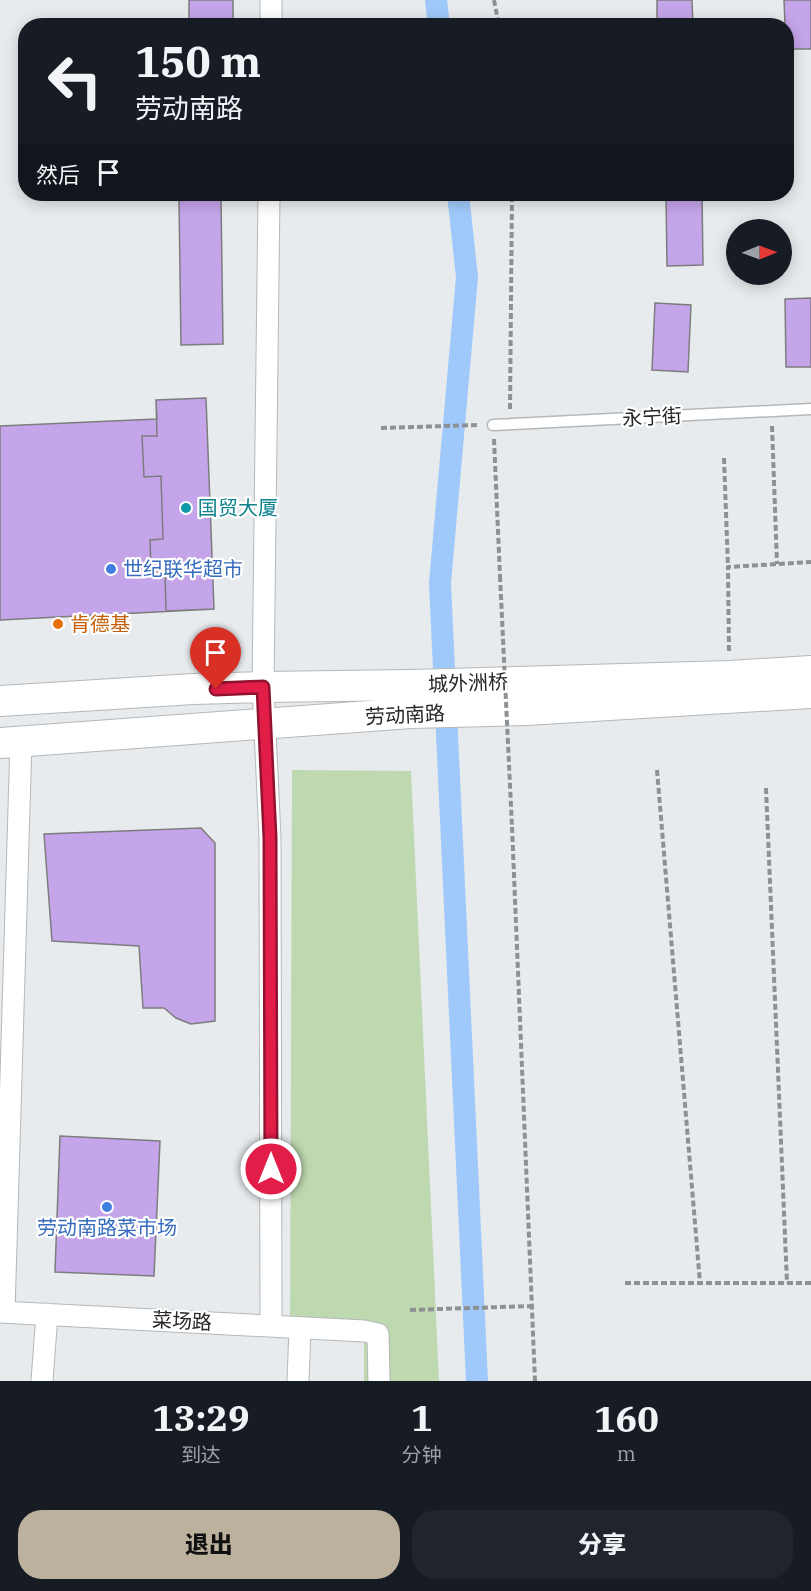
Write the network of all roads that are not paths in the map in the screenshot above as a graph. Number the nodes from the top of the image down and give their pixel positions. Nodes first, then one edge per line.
1 (271, 0) edge
2 (271, 18) edge
3 (269, 201) edge
4 (811, 409) edge
5 (493, 425) road end
6 (811, 671) edge
7 (263, 687) junction
8 (811, 693) edge
9 (526, 696) junction
10 (411, 699) junction
11 (0, 701) edge
12 (264, 724) junction
13 (10, 742) edge
14 (2, 1312) edge
15 (47, 1314) junction
16 (271, 1325) junction
17 (300, 1328) junction
18 (42, 1381) edge
19 (298, 1381) edge
20 (379, 1381) edge

1 - 2 street
3 - 7 street
4 - 5 lane, 永宁街
6 - 9 main road
7 - 10 main road, 劳动南路
7 - 11 main road, 劳动南路
7 - 12 street
8 - 9 main road
9 - 10 main road, 城外洲桥
10 - 12 main road, 劳动南路
12 - 13 main road, 劳动南路
12 - 16 street
13 - 14 street
14 - 15 street, 菜场路
15 - 16 street, 菜场路
15 - 18 street
16 - 17 street, 菜场路
17 - 19 street
17 - 20 street, 菜场路

